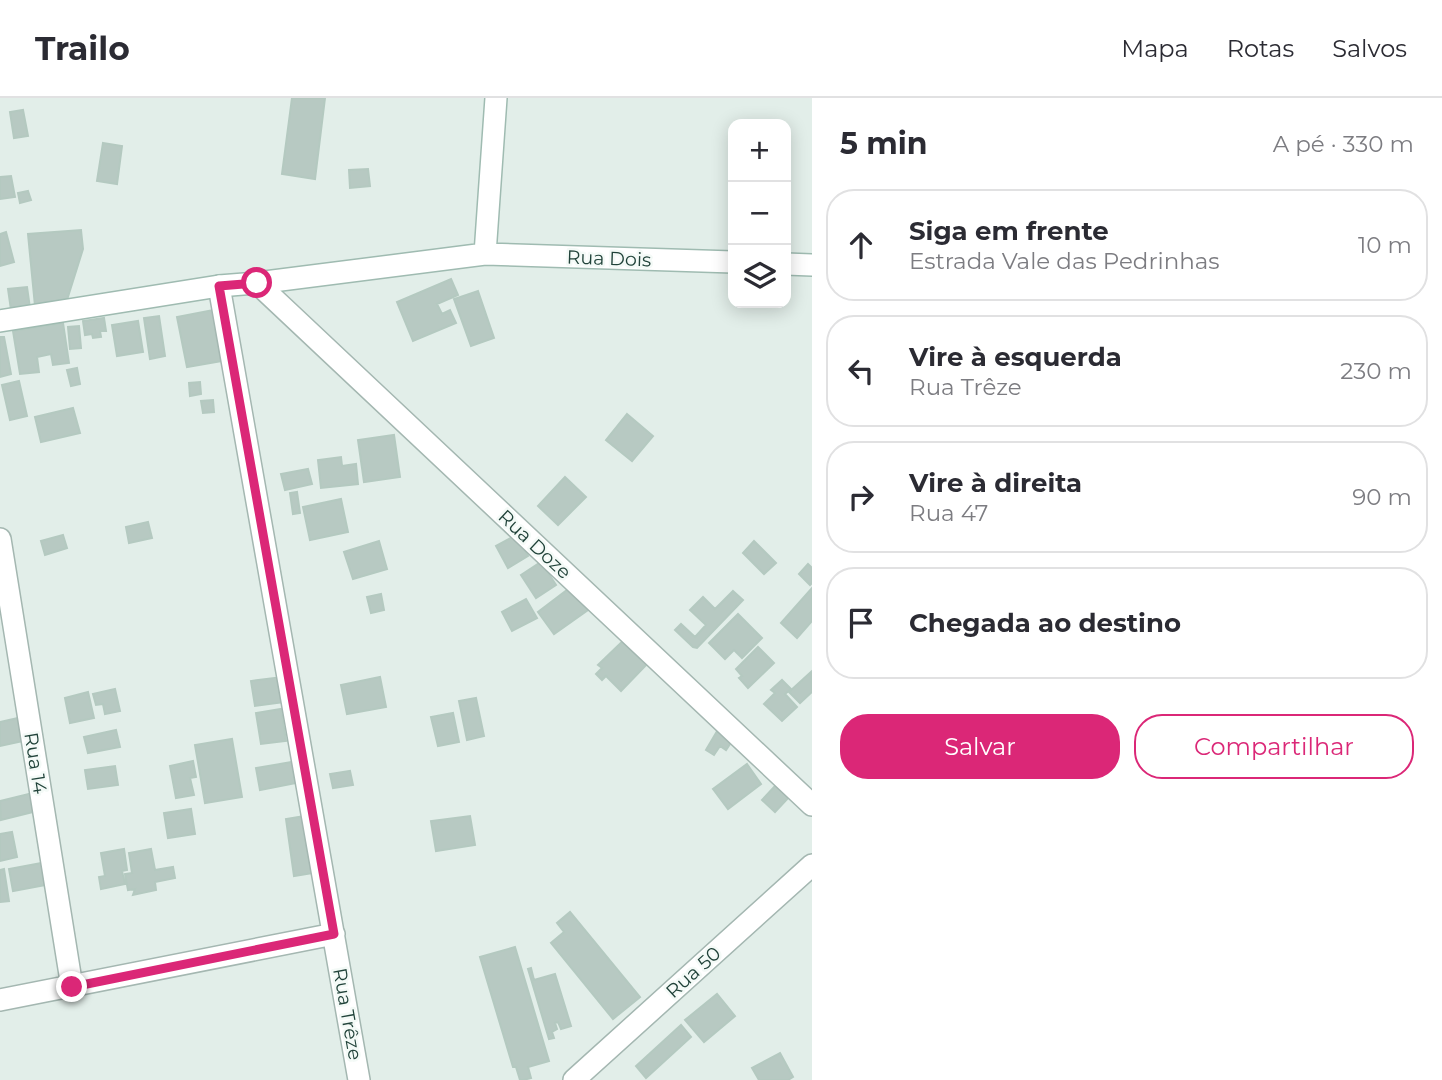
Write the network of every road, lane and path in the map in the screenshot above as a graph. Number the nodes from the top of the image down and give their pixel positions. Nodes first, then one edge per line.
1 (496, 98) edge
2 (485, 254) junction
3 (728, 262) edge
4 (791, 264) edge
5 (812, 265) edge
6 (257, 283) junction
7 (219, 286) junction
8 (0, 321) edge
9 (0, 539) edge
10 (812, 805) edge
11 (812, 865) edge
12 (334, 934) junction
13 (72, 987) junction
14 (0, 1000) edge
15 (359, 1080) edge
16 (574, 1080) edge

1 - 2 street
2 - 3 street, Rua Dois
2 - 6 street, Rua Dois
4 - 5 street
6 - 7 street, Rua Dois
6 - 10 street, Rua Doze
7 - 8 street, Rua Dois
7 - 12 street, Rua Trêze
9 - 13 street, Rua 14
11 - 16 street, Rua 50
12 - 13 street
12 - 15 street, Rua Trêze
13 - 14 street

